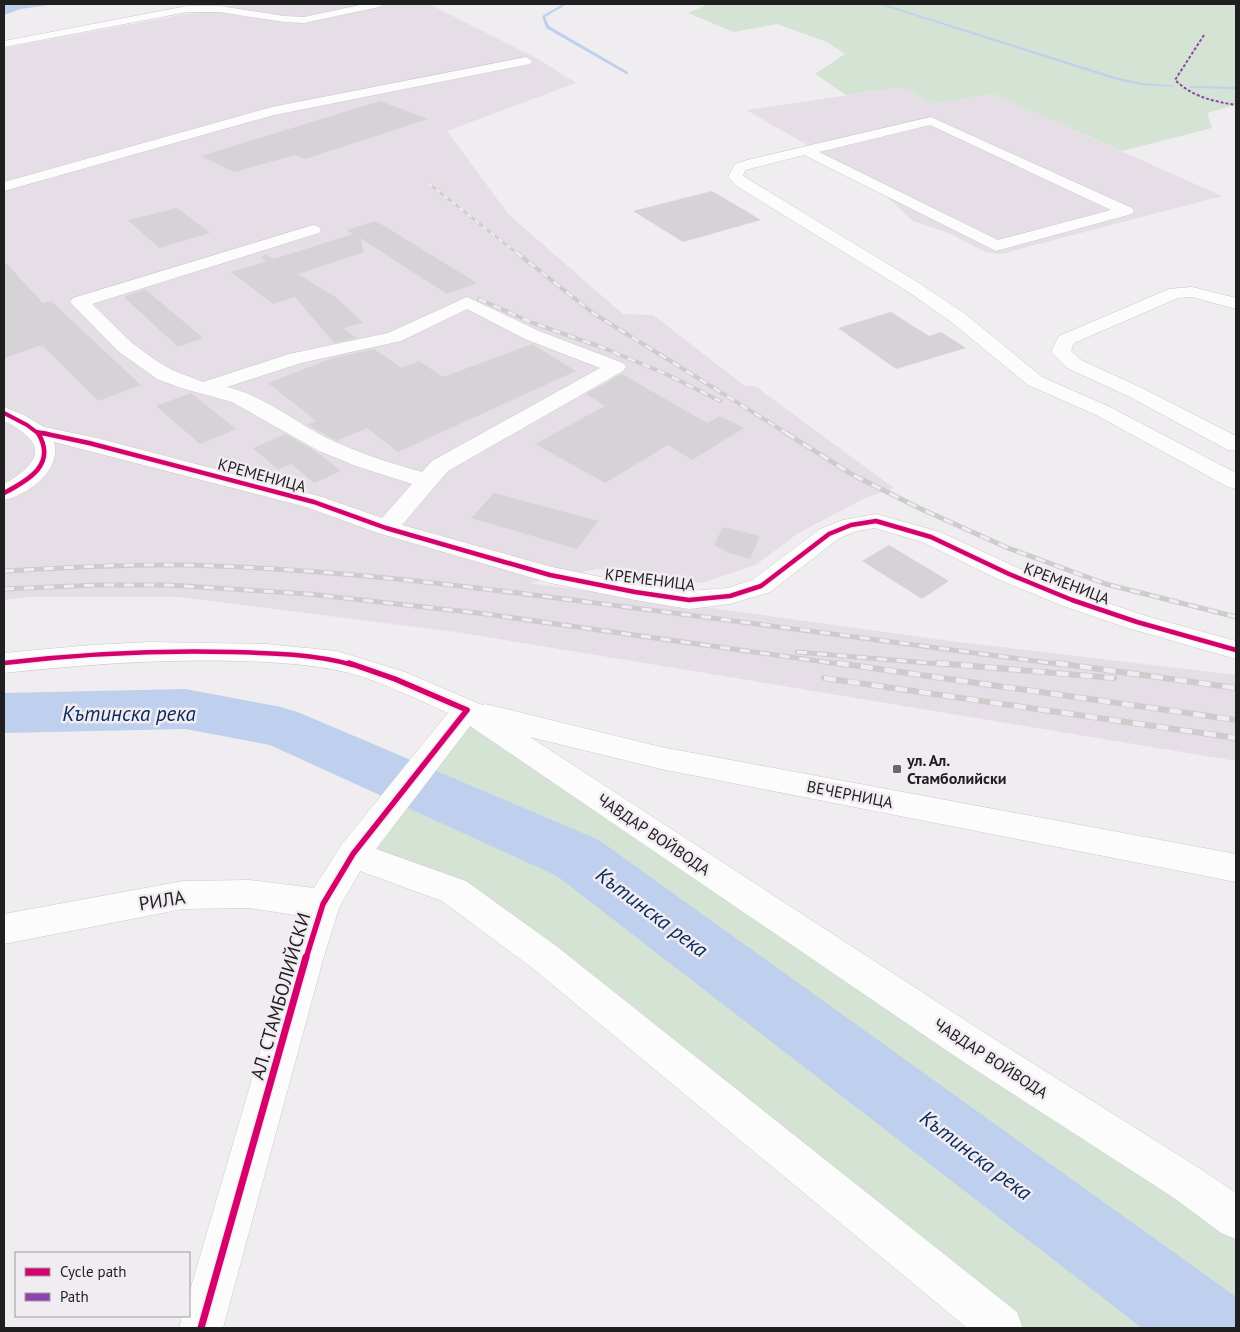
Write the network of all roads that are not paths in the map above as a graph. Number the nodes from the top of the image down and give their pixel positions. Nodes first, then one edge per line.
1 (254, 4) edge
2 (379, 4) edge
3 (350, 6) edge
4 (224, 10) junction
5 (4, 44) edge
6 (526, 61) dead end
7 (805, 150) junction
8 (4, 187) edge
9 (313, 230) dead end
10 (1236, 304) edge
11 (204, 388) junction
12 (4, 413) edge
13 (38, 432) junction
14 (1236, 445) edge
15 (427, 481) junction
16 (1236, 482) edge
17 (4, 493) edge
18 (386, 528) junction
19 (1236, 650) edge
20 (4, 662) edge
21 (467, 710) junction
22 (353, 854) junction
23 (1236, 868) edge
24 (323, 904) junction
25 (4, 929) edge
26 (1236, 1218) edge
27 (201, 1328) edge
28 (1002, 1328) edge

1 - 4 street
2 - 3 street
3 - 4 street
4 - 5 street
6 - 8 street
7 - 7 street
7 - 16 street
9 - 11 street
10 - 14 street
11 - 15 street
11 - 15 street
12 - 13 street
13 - 17 street
13 - 18 street, КРЕМЕНИЦА
15 - 18 street
18 - 19 street, КРЕМЕНИЦА
20 - 21 street, ЧАВДАР ВОЙВОДА
21 - 22 street, АЛ. СТАМБОЛИЙСКИ
21 - 23 street, ВЕЧЕРНИЦА
21 - 26 street, ЧАВДАР ВОЙВОДА
22 - 24 street, АЛ. СТАМБОЛИЙСКИ
22 - 28 street
24 - 25 street, РИЛА
24 - 27 street, АЛ. СТАМБОЛИЙСКИ

